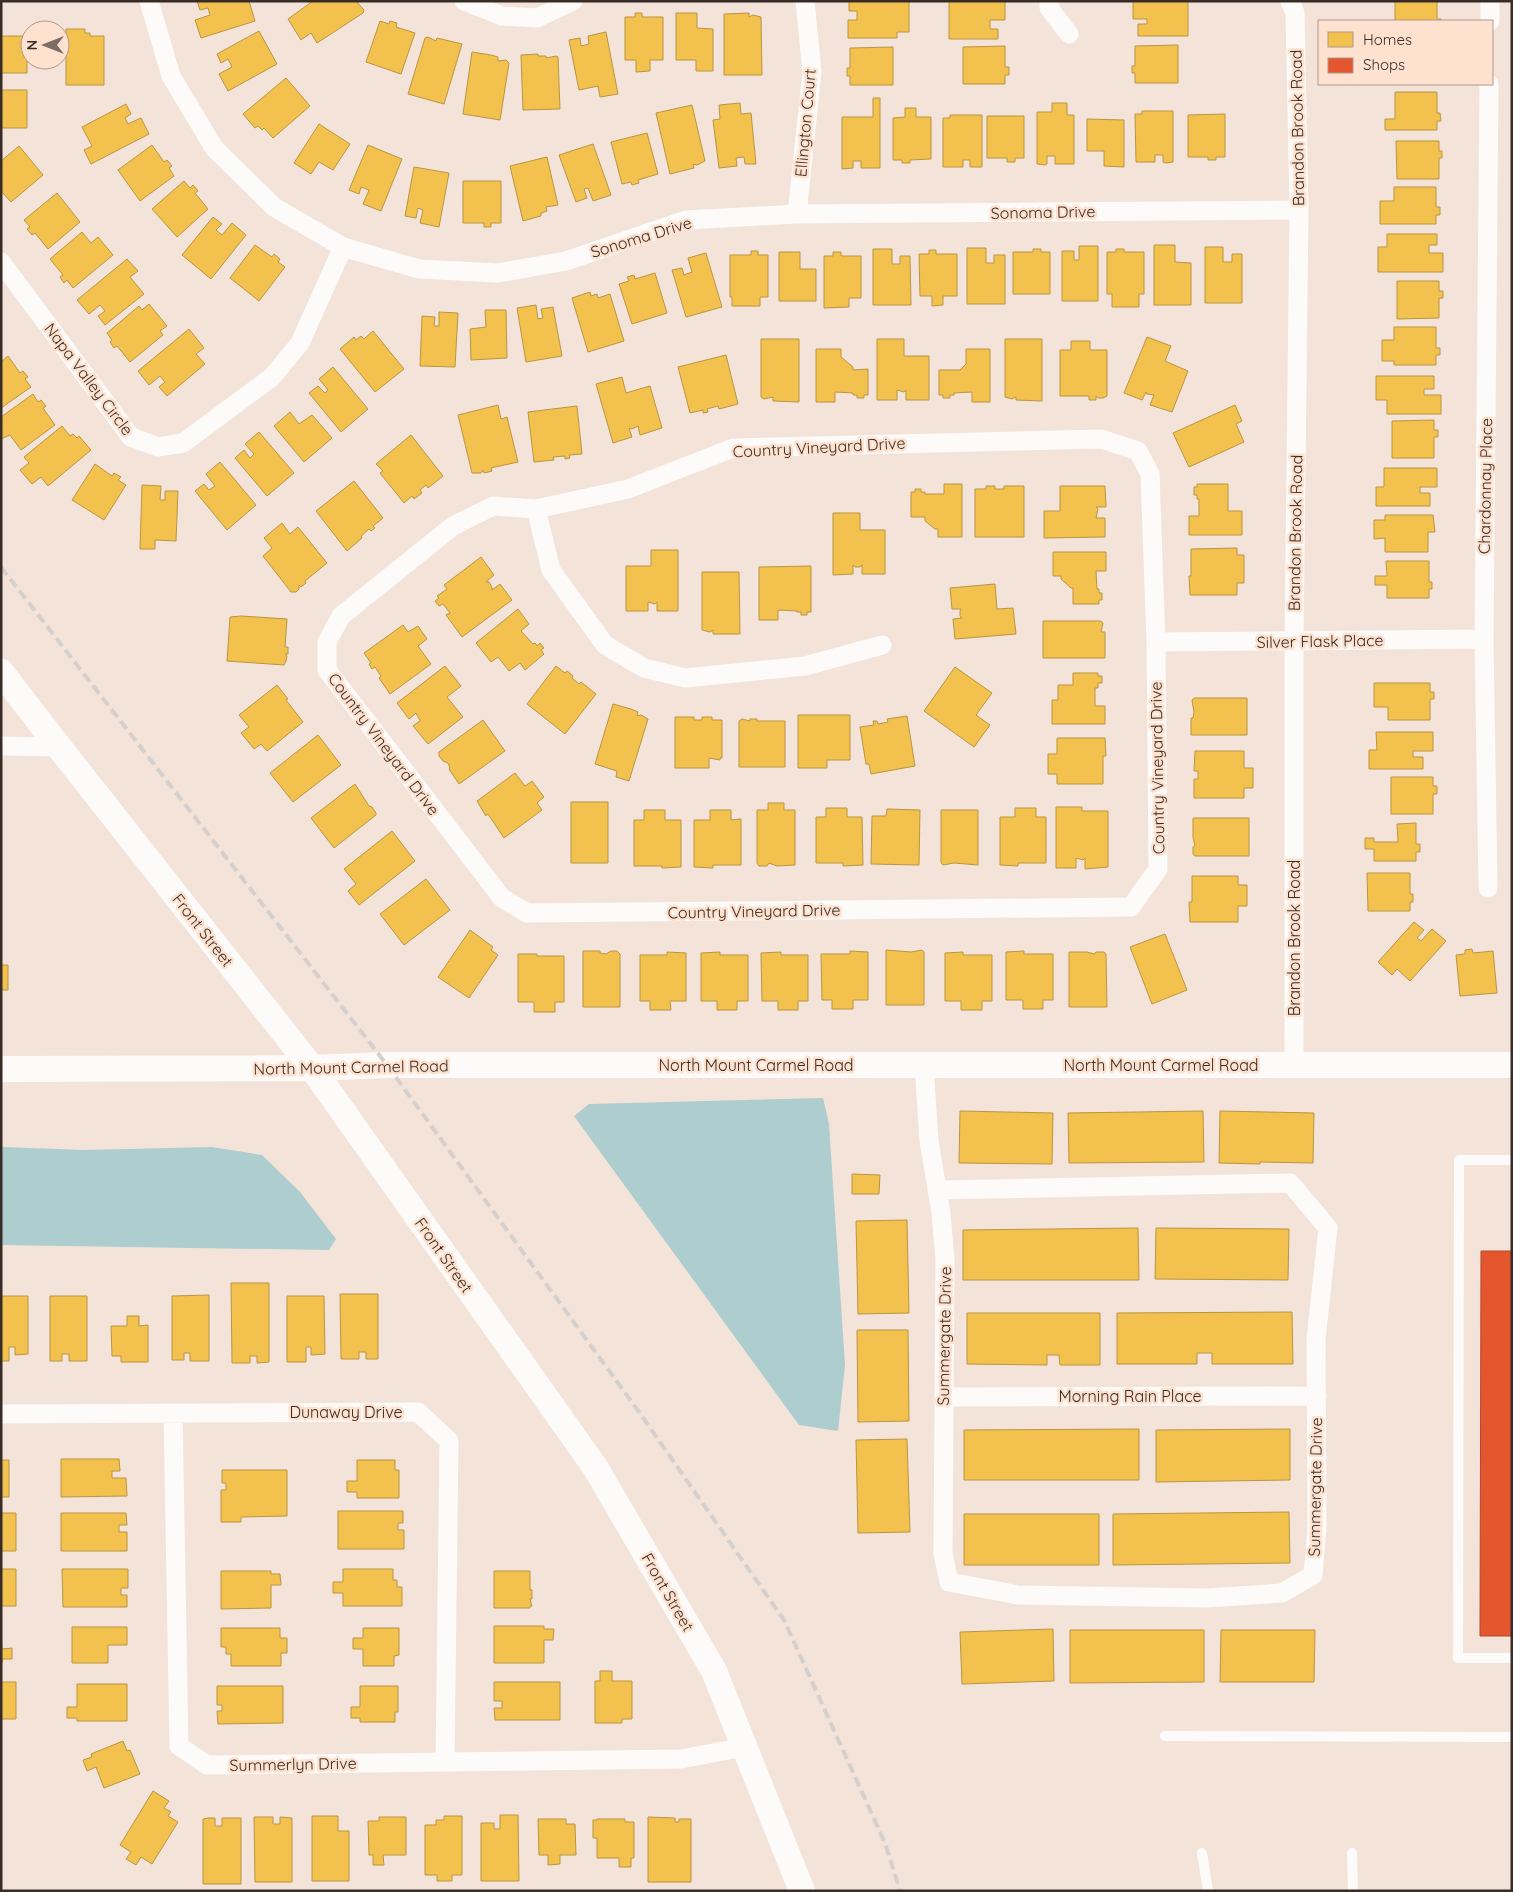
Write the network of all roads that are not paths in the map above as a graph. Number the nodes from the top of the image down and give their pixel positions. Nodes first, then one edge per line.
1 (150, 1) edge
2 (464, 1) edge
3 (573, 1) edge
4 (805, 1) edge
5 (1049, 1) edge
6 (1290, 1) edge
7 (1490, 1) edge
8 (1490, 20) edge
9 (1069, 34) dead end
10 (1489, 85) edge
11 (1299, 210) junction
12 (797, 214) junction
13 (343, 247) junction
14 (1, 262) edge
15 (536, 509) junction
16 (1484, 639) junction
17 (1294, 641) junction
18 (1156, 642) junction
19 (882, 645) dead end
20 (1, 672) edge
21 (1, 746) edge
22 (58, 747) junction
23 (1488, 888) dead end
24 (1294, 1065) junction
25 (924, 1066) junction
26 (1512, 1066) edge
27 (312, 1068) junction
28 (1, 1070) edge
29 (1512, 1160) edge
30 (937, 1190) junction
31 (1317, 1396) junction
32 (944, 1397) junction
33 (173, 1413) junction
34 (1, 1414) edge
35 (1512, 1658) edge
36 (1165, 1736) dead end
37 (1512, 1737) edge
38 (744, 1747) junction
39 (445, 1762) junction
40 (1202, 1853) dead end
41 (1352, 1853) dead end
42 (802, 1891) edge
43 (1208, 1891) edge
44 (1353, 1891) edge

1 - 13 street, Sonoma Drive
2 - 3 street
4 - 12 street, Ellington Court
5 - 9 street
6 - 11 street, Brandon Brook Road
7 - 8 street
10 - 16 street, Chardonnay Place
11 - 12 street, Sonoma Drive
11 - 17 street, Brandon Brook Road
12 - 13 street, Sonoma Drive
13 - 14 street, Napa Valley Circle
15 - 18 street, Country Vineyard Drive
15 - 18 street, Country Vineyard Drive
15 - 19 street
16 - 17 street, Silver Flask Place
16 - 23 street, Chardonnay Place
17 - 18 street, Silver Flask Place
17 - 24 street, Brandon Brook Road
20 - 22 street, Front Street
21 - 22 street
22 - 27 street, Front Street
24 - 25 street, North Mount Carmel Road
24 - 26 street, North Mount Carmel Road
25 - 27 street, North Mount Carmel Road
25 - 30 street, Summergate Drive
27 - 28 street, North Mount Carmel Road
27 - 38 street, Front Street
29 - 35 lane
30 - 31 street, Summergate Drive
30 - 32 street, Summergate Drive
31 - 32 street, Morning Rain Place
31 - 32 street, Summergate Drive
33 - 34 street, Dunaway Drive
33 - 39 street, Summerlyn Drive
33 - 39 street, Dunaway Drive
36 - 37 lane
38 - 39 street, Summerlyn Drive
38 - 42 street, Front Street
40 - 43 lane
41 - 44 lane

